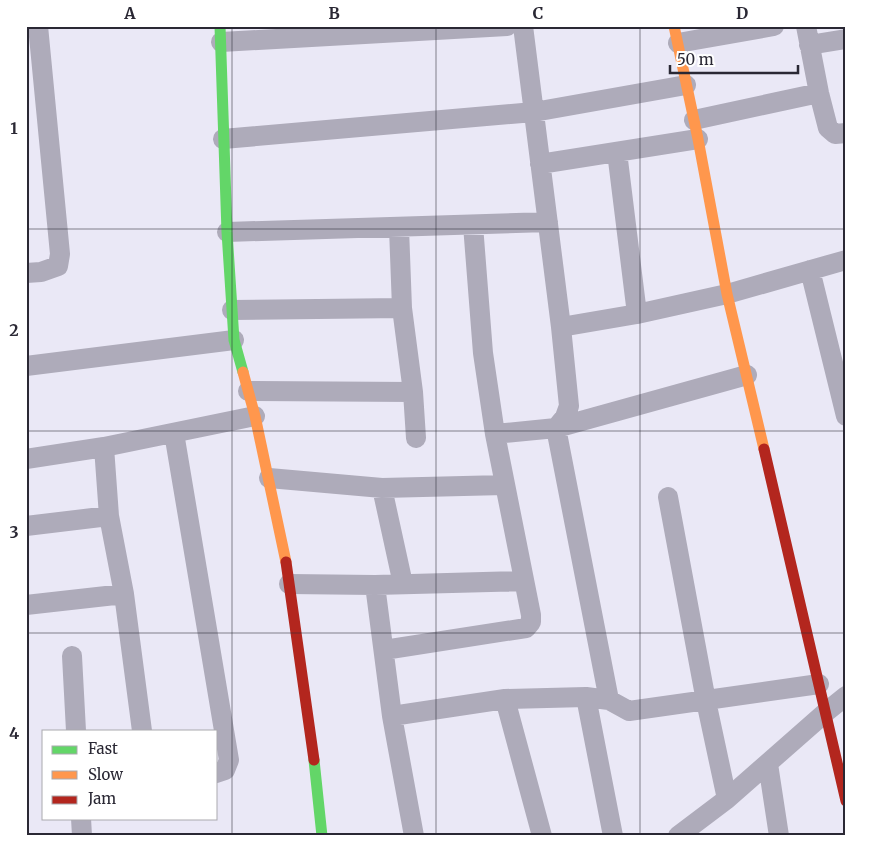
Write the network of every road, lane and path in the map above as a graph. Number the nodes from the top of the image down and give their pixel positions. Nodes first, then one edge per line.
1 (38, 26) edge
2 (503, 26) edge
3 (506, 26) edge
4 (523, 26) edge
5 (774, 26) edge
6 (221, 34) edge
7 (676, 34) edge
8 (808, 36) edge
9 (846, 39) edge
10 (686, 85) junction
11 (819, 93) junction
12 (534, 112) junction
13 (696, 130) junction
14 (846, 133) edge
15 (223, 139) junction
16 (617, 152) junction
17 (540, 164) junction
18 (548, 222) junction
19 (473, 225) junction
20 (399, 228) junction
21 (227, 232) junction
22 (846, 260) edge
23 (810, 270) junction
24 (26, 273) edge
25 (727, 294) junction
26 (402, 308) junction
27 (232, 310) junction
28 (637, 314) junction
29 (561, 327) junction
30 (234, 340) junction
31 (26, 366) edge
32 (748, 375) junction
33 (248, 391) junction
34 (413, 392) junction
35 (255, 416) junction
36 (846, 416) edge
37 (556, 428) junction
38 (174, 433) junction
39 (495, 434) junction
40 (416, 438) dead end
41 (104, 447) junction
42 (26, 459) edge
43 (269, 478) junction
44 (504, 485) junction
45 (382, 488) junction
46 (668, 497) dead end
47 (109, 516) junction
48 (26, 526) edge
49 (524, 581) junction
50 (289, 584) junction
51 (403, 584) junction
52 (375, 585) junction
53 (124, 594) junction
54 (26, 605) edge
55 (384, 650) junction
56 (72, 656) dead end
57 (819, 684) junction
58 (846, 696) edge
59 (586, 697) junction
60 (505, 699) junction
61 (609, 700) junction
62 (706, 701) junction
63 (826, 712) junction
64 (392, 716) junction
65 (76, 730) edge
66 (142, 730) edge
67 (768, 764) junction
68 (842, 769) edge
69 (218, 772) edge
70 (728, 799) junction
71 (846, 801) edge
72 (81, 820) edge
73 (82, 836) edge
74 (322, 836) edge
75 (414, 836) edge
76 (542, 836) edge
77 (613, 836) edge
78 (678, 836) edge
79 (779, 836) edge

1 - 24 street
2 - 3 street
2 - 6 street
4 - 12 street
5 - 7 street
6 - 15 street
7 - 10 street
8 - 9 street
8 - 11 street
10 - 12 street
10 - 13 street
11 - 13 street
11 - 14 street
12 - 15 street
12 - 17 street
13 - 16 street
13 - 25 street
15 - 21 street
16 - 17 street
16 - 28 street
17 - 18 street
18 - 19 street
18 - 29 street
19 - 20 street
19 - 39 street
20 - 21 street
20 - 26 street
21 - 27 street
22 - 23 street
23 - 25 street
23 - 36 street
25 - 28 street
25 - 32 street
26 - 27 street
26 - 34 street
27 - 30 street
28 - 29 street
29 - 37 street
30 - 31 street
30 - 33 street
32 - 37 street
32 - 57 street
33 - 34 street
33 - 35 street
34 - 40 street
35 - 38 street
35 - 43 street
37 - 39 street
37 - 61 street
38 - 41 street
38 - 69 street
39 - 44 street
41 - 42 street
41 - 47 street
43 - 45 street
43 - 50 street
44 - 45 street
44 - 49 street
45 - 51 street
46 - 62 street
47 - 48 street
47 - 53 street
49 - 51 street
49 - 55 street
50 - 52 street
50 - 74 street
51 - 52 street
52 - 55 street
53 - 54 street
53 - 66 street
55 - 64 street
56 - 65 street
57 - 62 street
57 - 63 street
58 - 63 street
59 - 60 street
59 - 61 street
59 - 77 street
60 - 64 street
60 - 76 street
61 - 62 street
62 - 70 street
63 - 67 street
63 - 68 street
64 - 75 street
67 - 70 street
67 - 79 street
68 - 71 street
70 - 78 street
72 - 73 street

